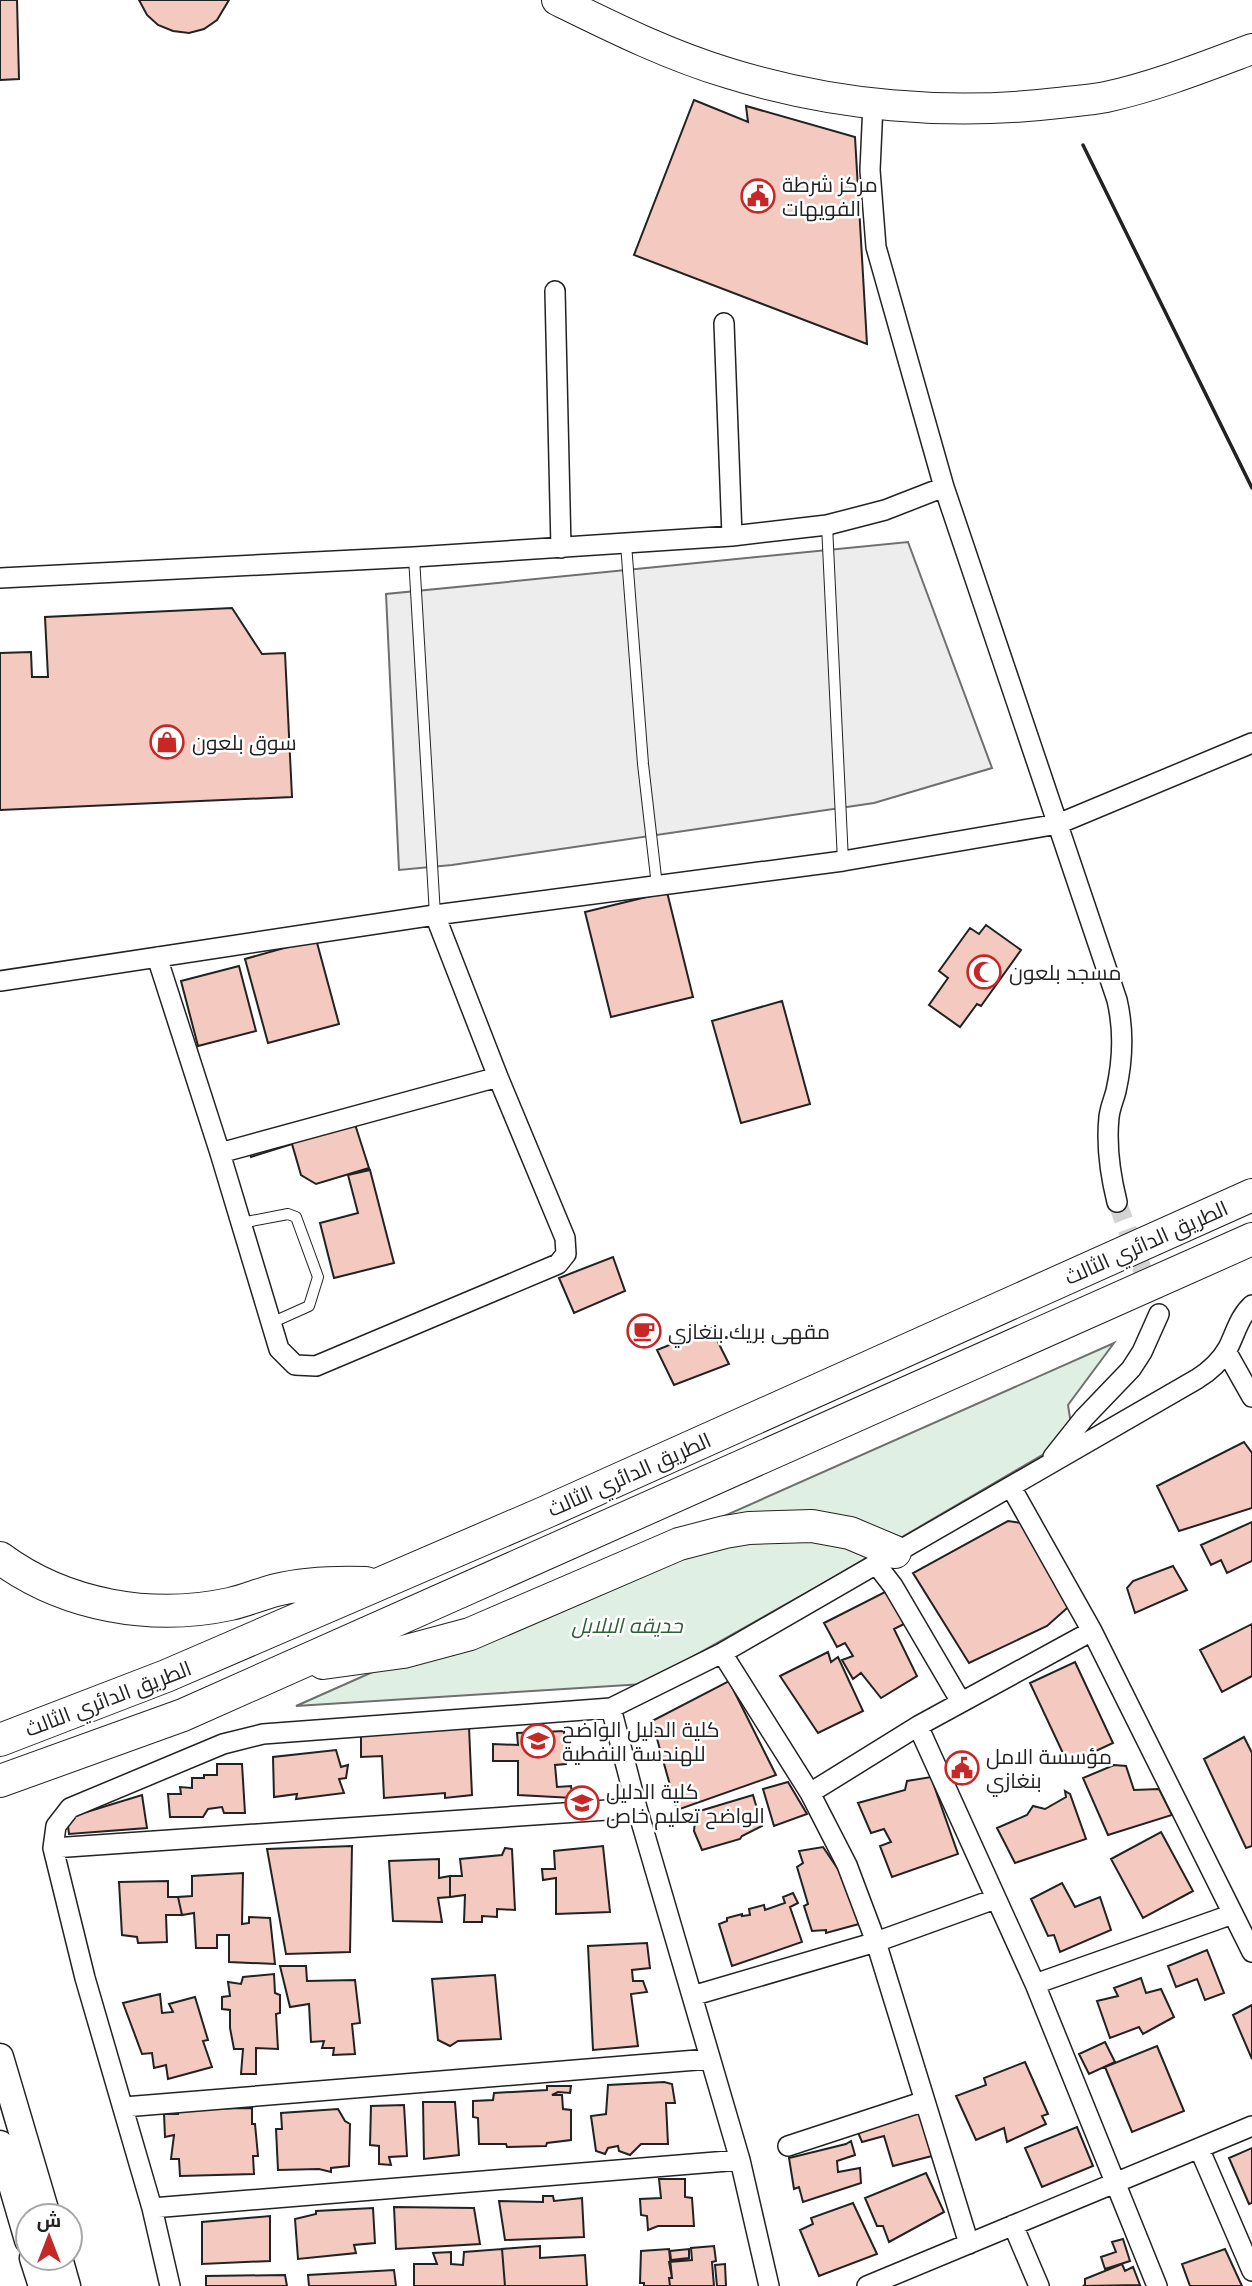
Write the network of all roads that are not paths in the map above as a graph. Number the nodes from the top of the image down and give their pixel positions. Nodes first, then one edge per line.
1 (562, 1) edge
2 (1252, 49) edge
3 (873, 104) junction
4 (555, 291) dead end
5 (724, 323) dead end
6 (944, 487) junction
7 (827, 525) junction
8 (732, 536) junction
9 (626, 544) junction
10 (561, 548) junction
11 (414, 557) junction
12 (0, 578) edge
13 (1252, 743) edge
14 (1058, 824) junction
15 (843, 861) junction
16 (657, 886) junction
17 (435, 915) junction
18 (157, 957) junction
19 (0, 981) edge
20 (498, 1077) junction
21 (220, 1153) junction
22 (1252, 1195) edge
23 (1117, 1202) tunnel mouth
24 (241, 1223) junction
25 (1252, 1239) edge
26 (1252, 1304) edge
27 (1158, 1314) tunnel mouth
28 (271, 1323) junction
29 (1226, 1351) junction
30 (1252, 1396) edge
31 (1046, 1466) junction
32 (1011, 1487) junction
33 (0, 1558) edge
34 (886, 1558) junction
35 (382, 1583) junction
36 (1092, 1631) junction
37 (722, 1653) junction
38 (297, 1664) junction
39 (961, 1702) junction
40 (611, 1708) junction
41 (918, 1726) junction
42 (0, 1740) edge
43 (0, 1781) edge
44 (810, 1793) junction
45 (637, 1808) junction
46 (54, 1848) junction
47 (995, 1899) junction
48 (1233, 1914) junction
49 (876, 1942) junction
50 (1252, 1952) edge
51 (1035, 1984) junction
52 (692, 1996) junction
53 (0, 2057) edge
54 (709, 2059) junction
55 (925, 2101) junction
56 (124, 2107) junction
57 (1252, 2126) edge
58 (0, 2144) edge
59 (788, 2146) dead end
60 (1199, 2148) junction
61 (740, 2160) junction
62 (1114, 2181) junction
63 (17, 2202) edge
64 (43, 2202) edge
65 (152, 2208) junction
66 (1013, 2225) junction
67 (970, 2244) junction
68 (1252, 2271) edge
69 (170, 2286) edge
70 (769, 2286) edge
71 (867, 2286) edge
72 (1039, 2286) edge
73 (1157, 2286) edge

1 - 3 main road
2 - 3 main road
3 - 6 street
4 - 10 street
5 - 8 street
6 - 7 street
6 - 14 street
7 - 8 street
7 - 15 lane
8 - 9 street
9 - 10 street
9 - 16 lane
10 - 11 street
11 - 12 street
11 - 17 lane
13 - 14 street
14 - 15 street
14 - 23 street
15 - 16 street
16 - 17 street
17 - 18 street
17 - 20 street
18 - 19 street
18 - 21 street
20 - 21 street
20 - 28 street
21 - 24 street
22 - 35 highway, الطريق الدائري الثالث
24 - 28 street
24 - 28 lane
25 - 38 highway, الطريق الدائري الثالث
26 - 29 street
27 - 31 street
29 - 30 street
29 - 31 street
31 - 32 street
32 - 34 street
32 - 36 street
33 - 35 highway
34 - 37 street
34 - 38 highway
34 - 39 street
35 - 42 highway, الطريق الدائري الثالث
36 - 39 street
36 - 48 street
37 - 40 street
37 - 44 street
38 - 43 highway, الطريق الدائري الثالث
39 - 41 street
40 - 45 street
40 - 46 street
41 - 44 street
41 - 47 street
44 - 49 street
45 - 46 street
45 - 52 street
46 - 56 street
47 - 49 street
47 - 51 street
48 - 50 street
48 - 51 street
49 - 52 street
49 - 55 street
51 - 62 street
52 - 54 street
53 - 64 main road
54 - 56 street
54 - 61 street
55 - 59 street
55 - 67 street
56 - 65 street
57 - 60 street
58 - 63 main road
60 - 62 street
60 - 68 street
61 - 65 street
61 - 70 street
62 - 66 street
62 - 73 street
65 - 69 street
66 - 67 street
66 - 72 street
67 - 71 street

